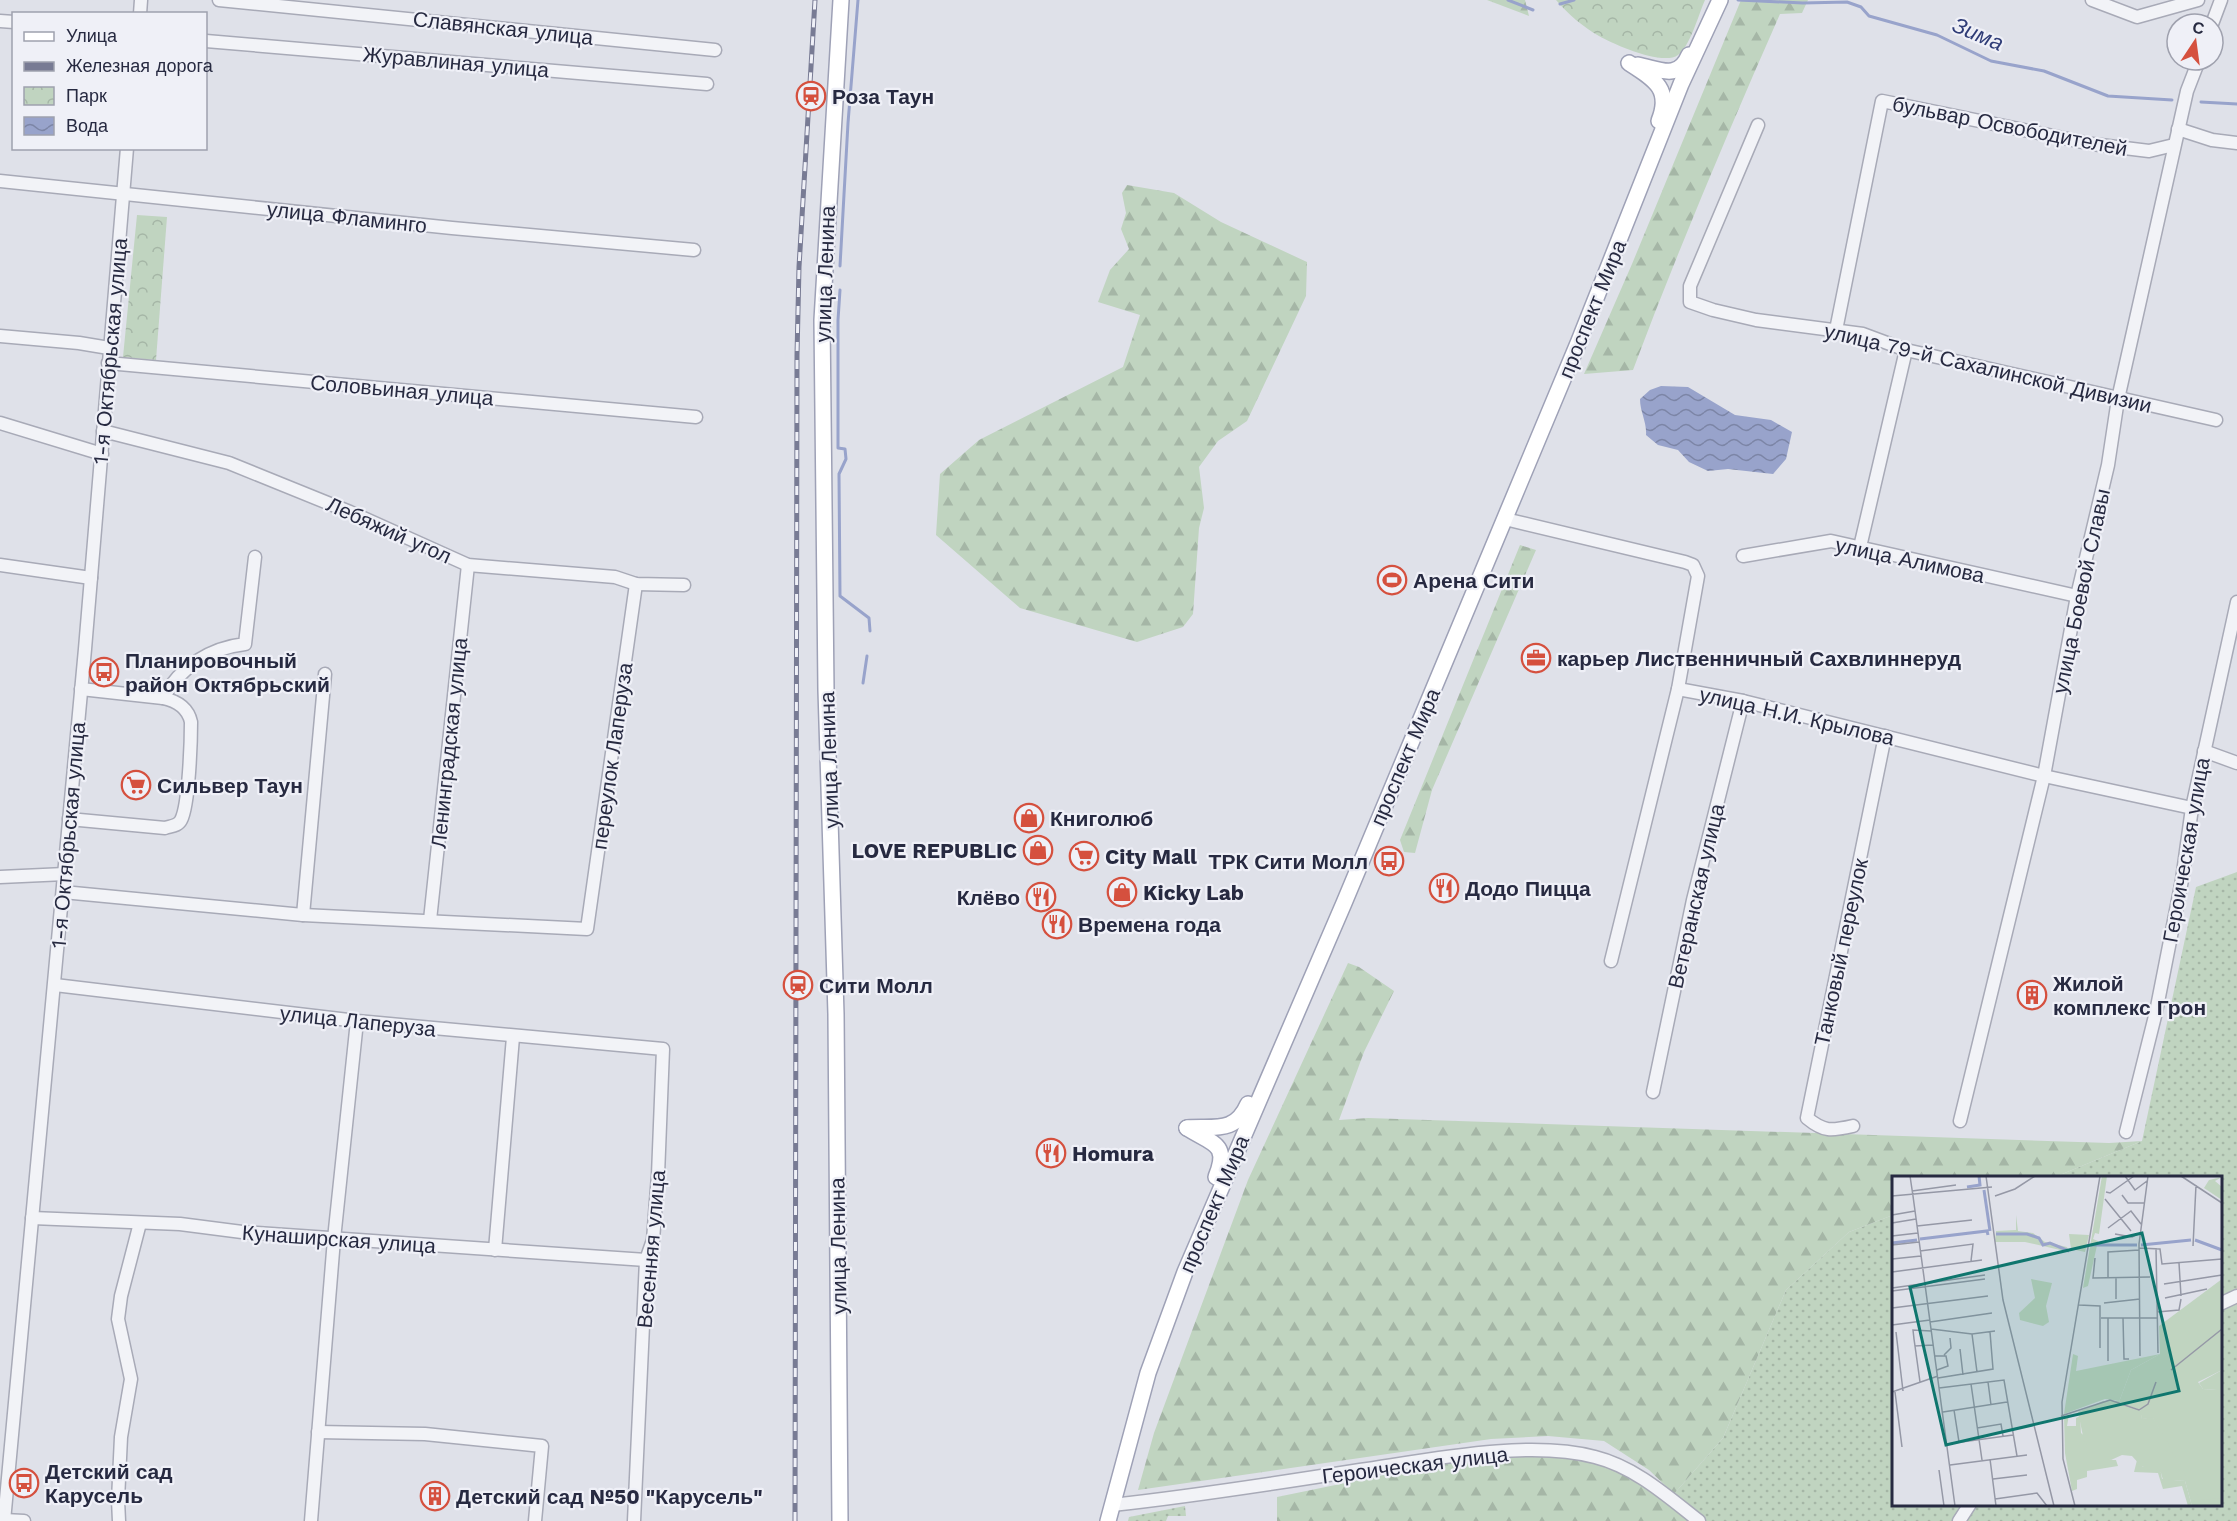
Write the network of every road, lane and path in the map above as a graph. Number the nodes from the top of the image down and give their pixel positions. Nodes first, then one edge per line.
1 (219, 0) edge
2 (841, 0) edge
3 (1720, 0) edge
4 (2092, 0) edge
5 (2198, 0) edge
6 (1714, 14) junction
7 (207, 41) edge
8 (715, 50) dead end
9 (1629, 63) junction
10 (2194, 72) edge
11 (707, 84) dead end
12 (1681, 84) junction
13 (1758, 125) dead end
14 (2178, 129) junction
15 (2237, 143) edge
16 (2174, 146) junction
17 (127, 150) edge
18 (1645, 176) junction
19 (0, 181) edge
20 (122, 195) junction
21 (694, 250) dead end
22 (1836, 330) junction
23 (0, 336) edge
24 (109, 348) junction
25 (1906, 350) junction
26 (108, 363) junction
27 (2118, 399) junction
28 (696, 417) dead end
29 (2216, 420) dead end
30 (0, 423) edge
31 (103, 431) junction
32 (102, 454) junction
33 (1505, 519) junction
34 (1860, 547) junction
35 (1743, 556) dead end
36 (255, 557) dead end
37 (0, 565) edge
38 (468, 565) junction
39 (91, 578) junction
40 (636, 584) junction
41 (684, 585) dead end
42 (2077, 596) junction
43 (2237, 602) edge
44 (325, 674) dead end
45 (81, 689) junction
46 (1678, 689) junction
47 (163, 698) junction
48 (1743, 701) junction
49 (1886, 736) junction
50 (2204, 751) junction
51 (2237, 763) edge
52 (2044, 776) junction
53 (2192, 808) junction
54 (69, 819) junction
55 (65, 874) junction
56 (0, 877) edge
57 (63, 892) junction
58 (303, 915) junction
59 (430, 920) junction
60 (1611, 961) dead end
61 (55, 985) junction
62 (357, 1021) junction
63 (513, 1037) junction
64 (663, 1049) joint
65 (1275, 1060) junction
66 (1653, 1092) dead end
67 (1960, 1121) dead end
68 (1853, 1126) dead end
69 (1185, 1127) junction
70 (2126, 1132) dead end
71 (1240, 1140) junction
72 (32, 1218) junction
73 (1207, 1220) junction
74 (140, 1223) junction
75 (334, 1239) junction
76 (495, 1250) junction
77 (646, 1260) junction
78 (2237, 1296) edge
79 (2222, 1303) edge
80 (318, 1432) junction
81 (1112, 1506) junction
82 (1969, 1506) edge
83 (4, 1520) edge
84 (24, 1521) edge
85 (119, 1521) edge
86 (311, 1521) edge
87 (535, 1521) edge
88 (634, 1521) edge
89 (840, 1521) edge
90 (1108, 1521) edge
91 (1699, 1521) edge
92 (1959, 1521) edge

1 - 8 street, Славянская улица
2 - 89 main road, улица Ленина
3 - 6 main road, проспект Мира
4 - 5 street
6 - 9 main road
6 - 12 main road, проспект Мира
7 - 11 street, Журавлиная улица
9 - 12 main road
9 - 18 main road
10 - 14 street, улица Боевой Славы
12 - 18 main road, проспект Мира
13 - 22 street, улица 79-й Сахалинской Дивизии
14 - 15 street
14 - 16 street, улица Боевой Славы
16 - 22 street, бульвар Освободителей
16 - 27 street, улица Боевой Славы
17 - 20 street, 1-я Октябрьская улица
18 - 33 main road, проспект Мира
19 - 20 street, улица Фламинго
20 - 21 street, улица Фламинго
20 - 24 street, 1-я Октябрьская улица
22 - 25 street, улица 79-й Сахалинской Дивизии
23 - 24 street
24 - 26 street, 1-я Октябрьская улица
25 - 27 street, улица 79-й Сахалинской Дивизии
25 - 34 street
26 - 28 street, Соловьиная улица
26 - 31 street, 1-я Октябрьская улица
27 - 29 street, улица 79-й Сахалинской Дивизии
27 - 42 street, улица Боевой Славы
30 - 32 street
31 - 32 street, 1-я Октябрьская улица
31 - 38 street, Лебяжий угол
32 - 39 street, 1-я Октябрьская улица
33 - 46 street, улица Н.И. Крылова
33 - 65 main road, проспект Мира
34 - 35 street, улица Алимова
34 - 42 street, улица Алимова
36 - 47 street
37 - 39 street
38 - 40 street, Лебяжий угол
38 - 59 street, Ленинградская улица
39 - 45 street, 1-я Октябрьская улица
40 - 41 street, Лебяжий угол
40 - 59 street, переулок Лаперуза
42 - 52 street, улица Боевой Славы
43 - 50 street, Героическая улица
44 - 58 street
45 - 47 street
45 - 54 street, 1-я Октябрьская улица
46 - 48 street, улица Н.И. Крылова
46 - 60 street
47 - 54 street
48 - 49 street, улица Н.И. Крылова
48 - 66 street, Ветеранская улица
49 - 52 street, улица Н.И. Крылова
49 - 68 street, Танковый переулок
50 - 51 street
50 - 53 street, Героическая улица
52 - 53 street, улица Н.И. Крылова
52 - 67 street, улица Боевой Славы
53 - 70 street, Героическая улица
54 - 55 street, 1-я Октябрьская улица
55 - 56 street
55 - 57 street, 1-я Октябрьская улица
57 - 58 street
57 - 61 street, 1-я Октябрьская улица
58 - 59 street
61 - 62 street, улица Лаперуза
61 - 72 street, 1-я Октябрьская улица
62 - 63 street, улица Лаперуза
62 - 75 street
63 - 64 street, улица Лаперуза
63 - 76 street
64 - 77 street, Весенняя улица
65 - 69 main road
65 - 71 main road, проспект Мира
69 - 71 main road
69 - 73 main road
71 - 73 main road, проспект Мира
72 - 74 street, Кунаширская улица
72 - 83 street, 1-я Октябрьская улица
73 - 81 main road, проспект Мира
74 - 75 street, Кунаширская улица
74 - 85 street
75 - 76 street, Кунаширская улица
75 - 80 street
76 - 77 street, Кунаширская улица
77 - 88 street, Весенняя улица
78 - 79 street
80 - 86 street
80 - 87 street
81 - 90 main road, проспект Мира
81 - 91 street, Героическая улица
82 - 92 street
83 - 84 street

